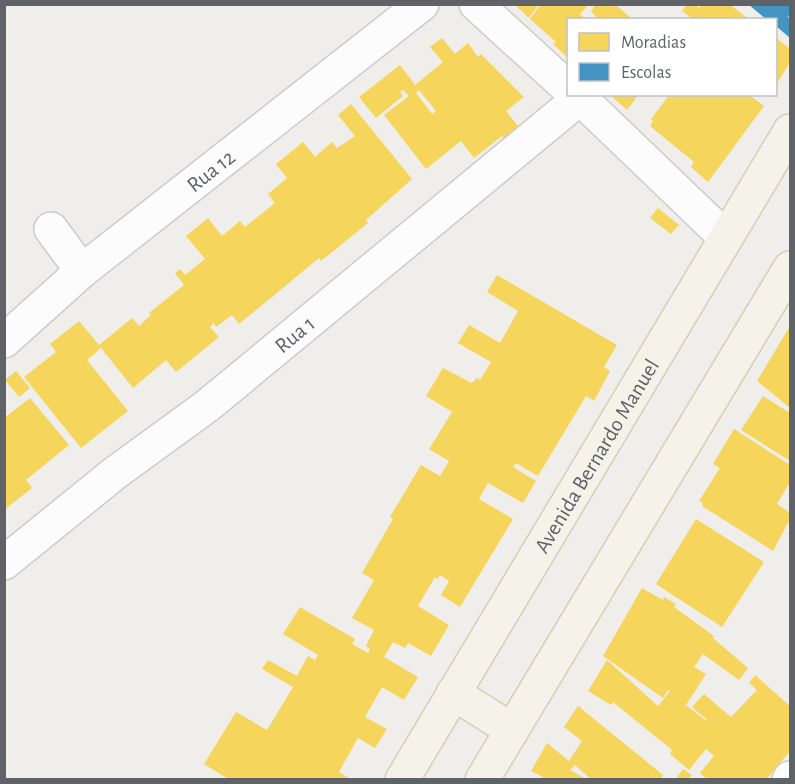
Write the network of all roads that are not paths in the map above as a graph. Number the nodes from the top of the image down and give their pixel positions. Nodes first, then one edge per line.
1 (476, 4) edge
2 (406, 9) edge
3 (567, 87) edge
4 (573, 96) edge
5 (577, 96) edge
6 (790, 131) edge
7 (51, 229) dead end
8 (726, 238) junction
9 (82, 271) junction
10 (788, 279) edge
11 (4, 340) edge
12 (4, 563) edge
13 (453, 693) junction
14 (512, 730) junction
15 (402, 780) edge
16 (482, 780) edge

1 - 3 street
2 - 9 street, Rua 12
4 - 12 street, Rua 1
5 - 8 street
6 - 8 main road, Avenida Bernardo Manuel
7 - 9 street
8 - 13 main road, Avenida Bernardo Manuel
9 - 11 street, Rua 12
10 - 14 main road
13 - 14 main road
13 - 15 main road, Avenida Bernardo Manuel
14 - 16 main road

